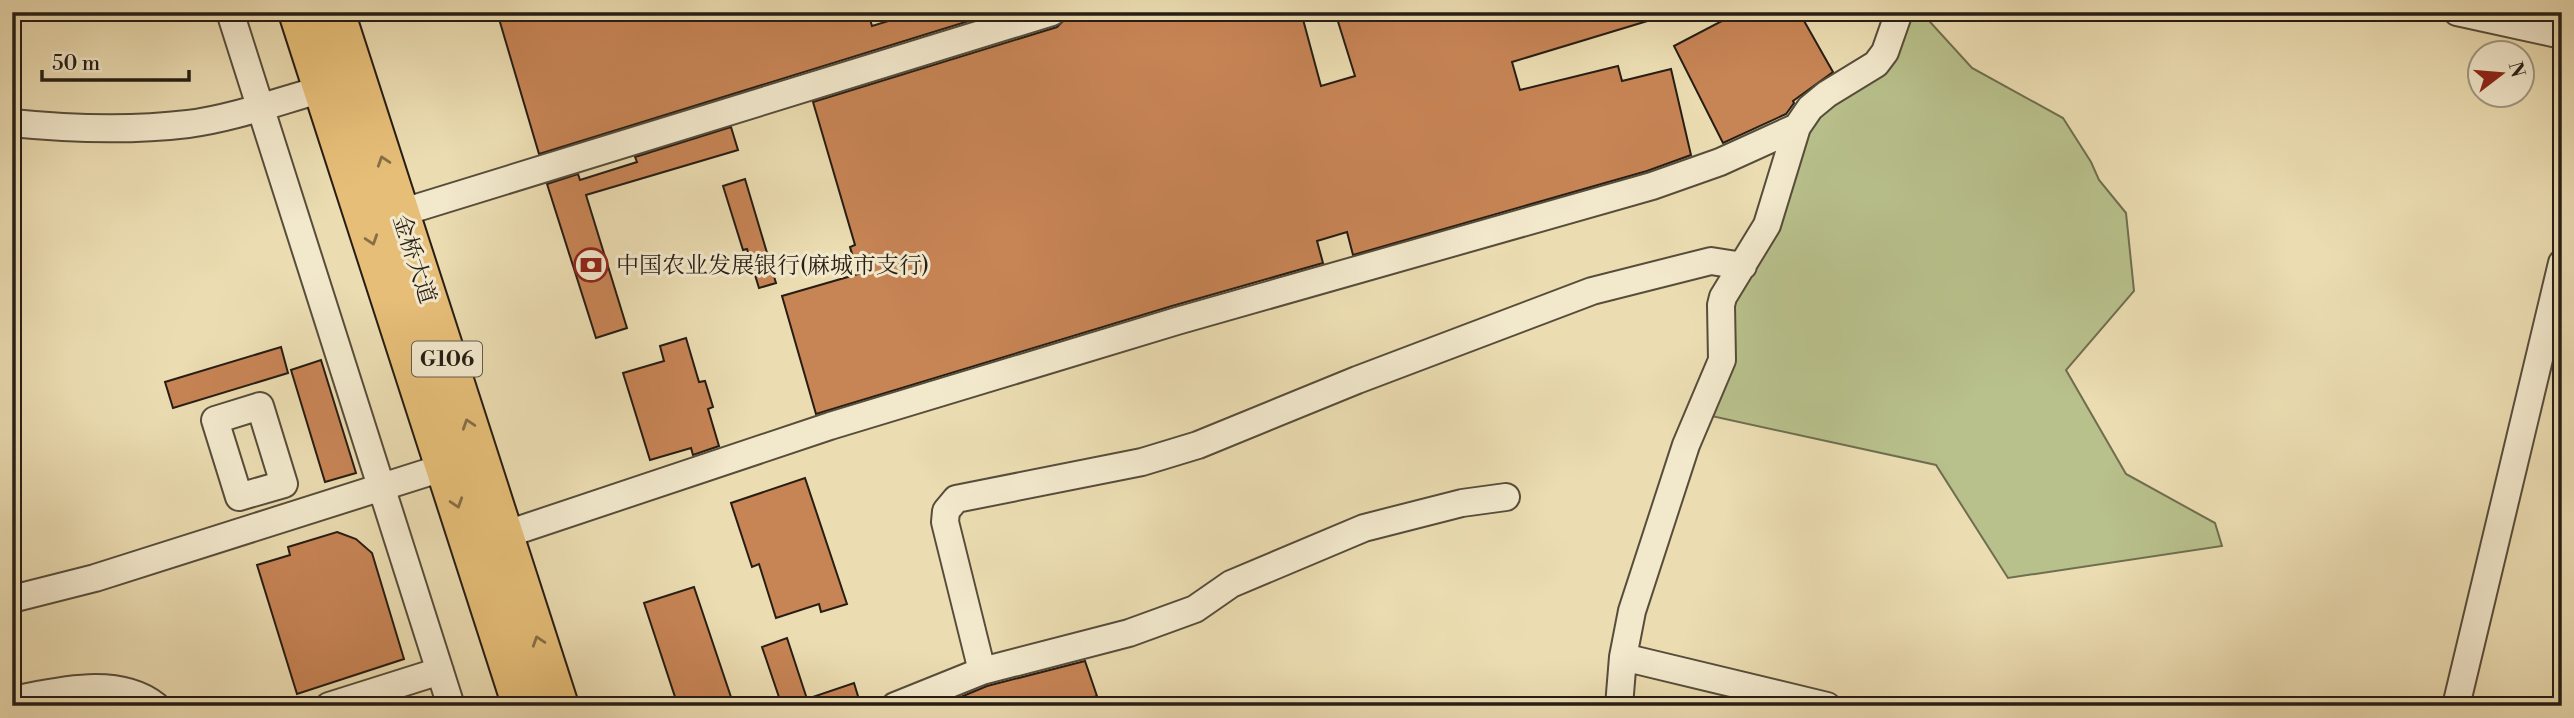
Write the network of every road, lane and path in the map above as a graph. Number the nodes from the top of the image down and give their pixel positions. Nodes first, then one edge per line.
1 (230, 12) edge
2 (298, 12) edge
3 (335, 12) edge
4 (1052, 12) edge
5 (1897, 12) edge
6 (2457, 12) edge
7 (2562, 35) edge
8 (323, 89) junction
9 (260, 107) junction
10 (12, 123) edge
11 (1797, 127) junction
12 (400, 214) junction
13 (2562, 262) edge
14 (1743, 266) junction
15 (445, 467) junction
16 (284, 484) dead end
17 (383, 487) junction
18 (1506, 497) dead end
19 (293, 515) junction
20 (504, 535) junction
21 (12, 599) edge
22 (1623, 657) junction
23 (440, 671) junction
24 (982, 671) junction
25 (12, 700) edge
26 (156, 706) edge
27 (329, 706) edge
28 (451, 706) edge
29 (522, 706) edge
30 (559, 706) edge
31 (895, 706) edge
32 (1619, 706) edge
33 (1827, 706) edge
34 (2456, 706) edge

1 - 9 street
2 - 8 highway, 金桥大道 / G106
12 -> 3 highway, 金桥大道 / G106
4 - 12 street
5 - 11 street
6 - 7 street
8 - 9 street
8 -> 15 highway, 金桥大道 / G106
9 - 10 street
9 - 17 street
11 - 14 street
11 - 20 street
20 -> 12 highway, 金桥大道 / G106
13 - 34 street
14 - 22 street
14 - 24 street
15 - 17 street
15 -> 29 highway, 金桥大道 / G106
16 - 19 street
17 - 19 street
17 - 23 street
18 - 24 street
19 - 21 street
30 -> 20 highway, 金桥大道 / G106
22 - 32 street
22 - 33 street
23 - 27 street
23 - 28 street
24 - 31 street
25 - 26 street

